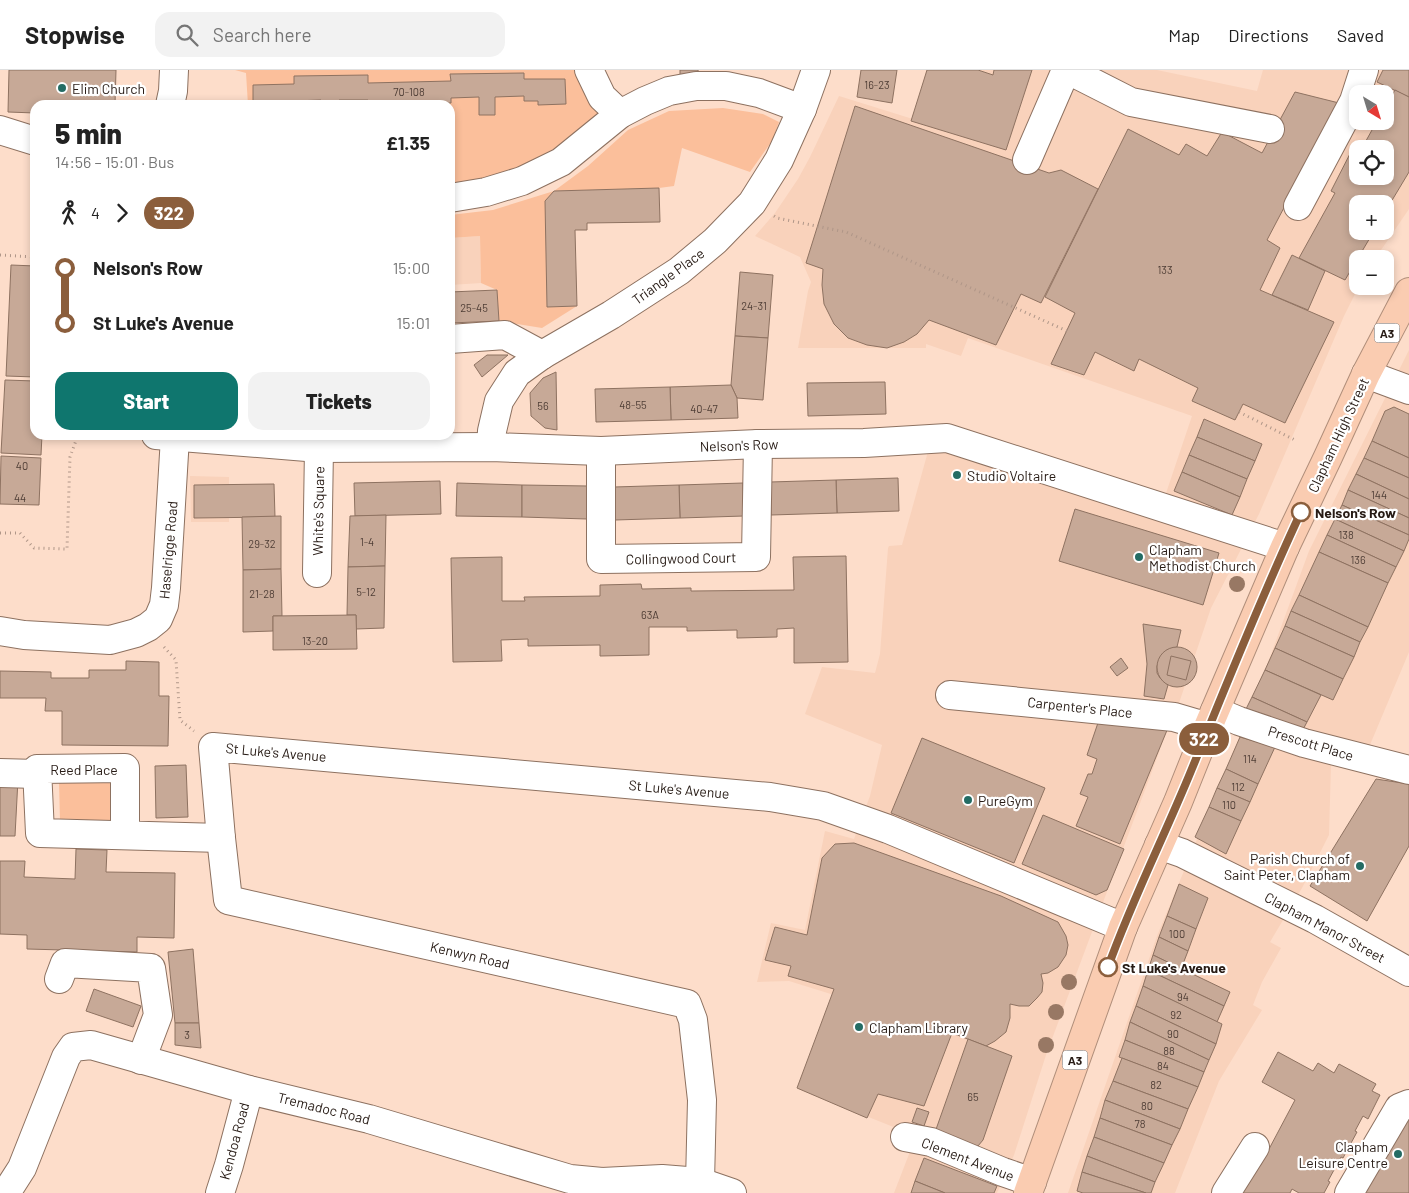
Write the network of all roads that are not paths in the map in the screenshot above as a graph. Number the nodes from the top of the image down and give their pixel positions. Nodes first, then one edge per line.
1 (174, 70) edge
2 (589, 70) edge
3 (816, 70) edge
4 (1067, 70) edge
5 (1364, 70) edge
6 (171, 100) edge
7 (802, 110) junction
8 (620, 114) junction
9 (1270, 129) dead end
10 (0, 130) edge
11 (30, 139) edge
12 (1027, 160) dead end
13 (455, 197) edge
14 (1298, 206) dead end
15 (1409, 292) edge
16 (455, 338) edge
17 (542, 355) junction
18 (1366, 374) junction
19 (1409, 390) edge
20 (166, 440) edge
21 (217, 440) edge
22 (758, 444) junction
23 (491, 447) junction
24 (319, 448) junction
25 (602, 451) junction
26 (1285, 547) junction
27 (317, 574) dead end
28 (0, 631) edge
29 (950, 695) dead end
30 (1212, 719) junction
31 (213, 747) joint
32 (1409, 770) edge
33 (0, 773) edge
34 (37, 774) junction
35 (125, 835) junction
36 (221, 838) junction
37 (1159, 845) junction
38 (1123, 927) junction
39 (1409, 972) edge
40 (59, 979) dead end
41 (141, 1060) junction
42 (248, 1090) junction
43 (1409, 1104) edge
44 (905, 1137) dead end
45 (1255, 1147) dead end
46 (700, 1182) junction
47 (1030, 1187) edge
48 (601, 1188) edge
49 (6, 1193) edge
50 (220, 1193) edge
51 (732, 1193) edge
52 (1226, 1193) edge
53 (1349, 1193) edge

1 - 6 street
2 - 8 street
3 - 7 street, Triangle Place
4 - 9 street
4 - 12 street
5 - 14 street
7 - 8 street
7 - 17 street, Triangle Place
8 - 13 street
10 - 11 street
15 - 18 highway, Clapham High Street / A3
16 - 17 street
17 - 23 street, Triangle Place
18 - 19 street
18 - 26 highway, Clapham High Street / A3
20 - 28 street, Haselrigge Road
21 - 24 street, Nelson's Row
22 - 25 street, Nelson's Row
22 - 25 street, Collingwood Court
22 - 26 street, Nelson's Row
23 - 24 street, Nelson's Row
23 - 25 street, Nelson's Row
24 - 27 street, White's Square
26 - 30 highway, Clapham High Street / A3
29 - 30 street, Carpenter's Place
30 - 32 street, Prescott Place
30 - 37 highway, Clapham High Street / A3
31 - 36 street, Kenwyn Road
31 - 38 street, St Luke's Avenue
33 - 34 street
34 - 35 street, Reed Place
34 - 35 street, Reed Place
35 - 36 street, Reed Place
36 - 46 street, Kenwyn Road
37 - 38 highway, Clapham High Street / A3
37 - 39 street, Clapham Manor Street
38 - 47 highway, Clapham High Street / A3
40 - 41 street
41 - 42 street, Tremadoc Road
41 - 49 street, Tremadoc Road
42 - 48 street, Tremadoc Road
42 - 50 street, Kendoa Road
43 - 53 street
44 - 47 street, Clement Avenue
45 - 52 street
46 - 48 street, Tremadoc Road
46 - 51 street, Tremadoc Road

